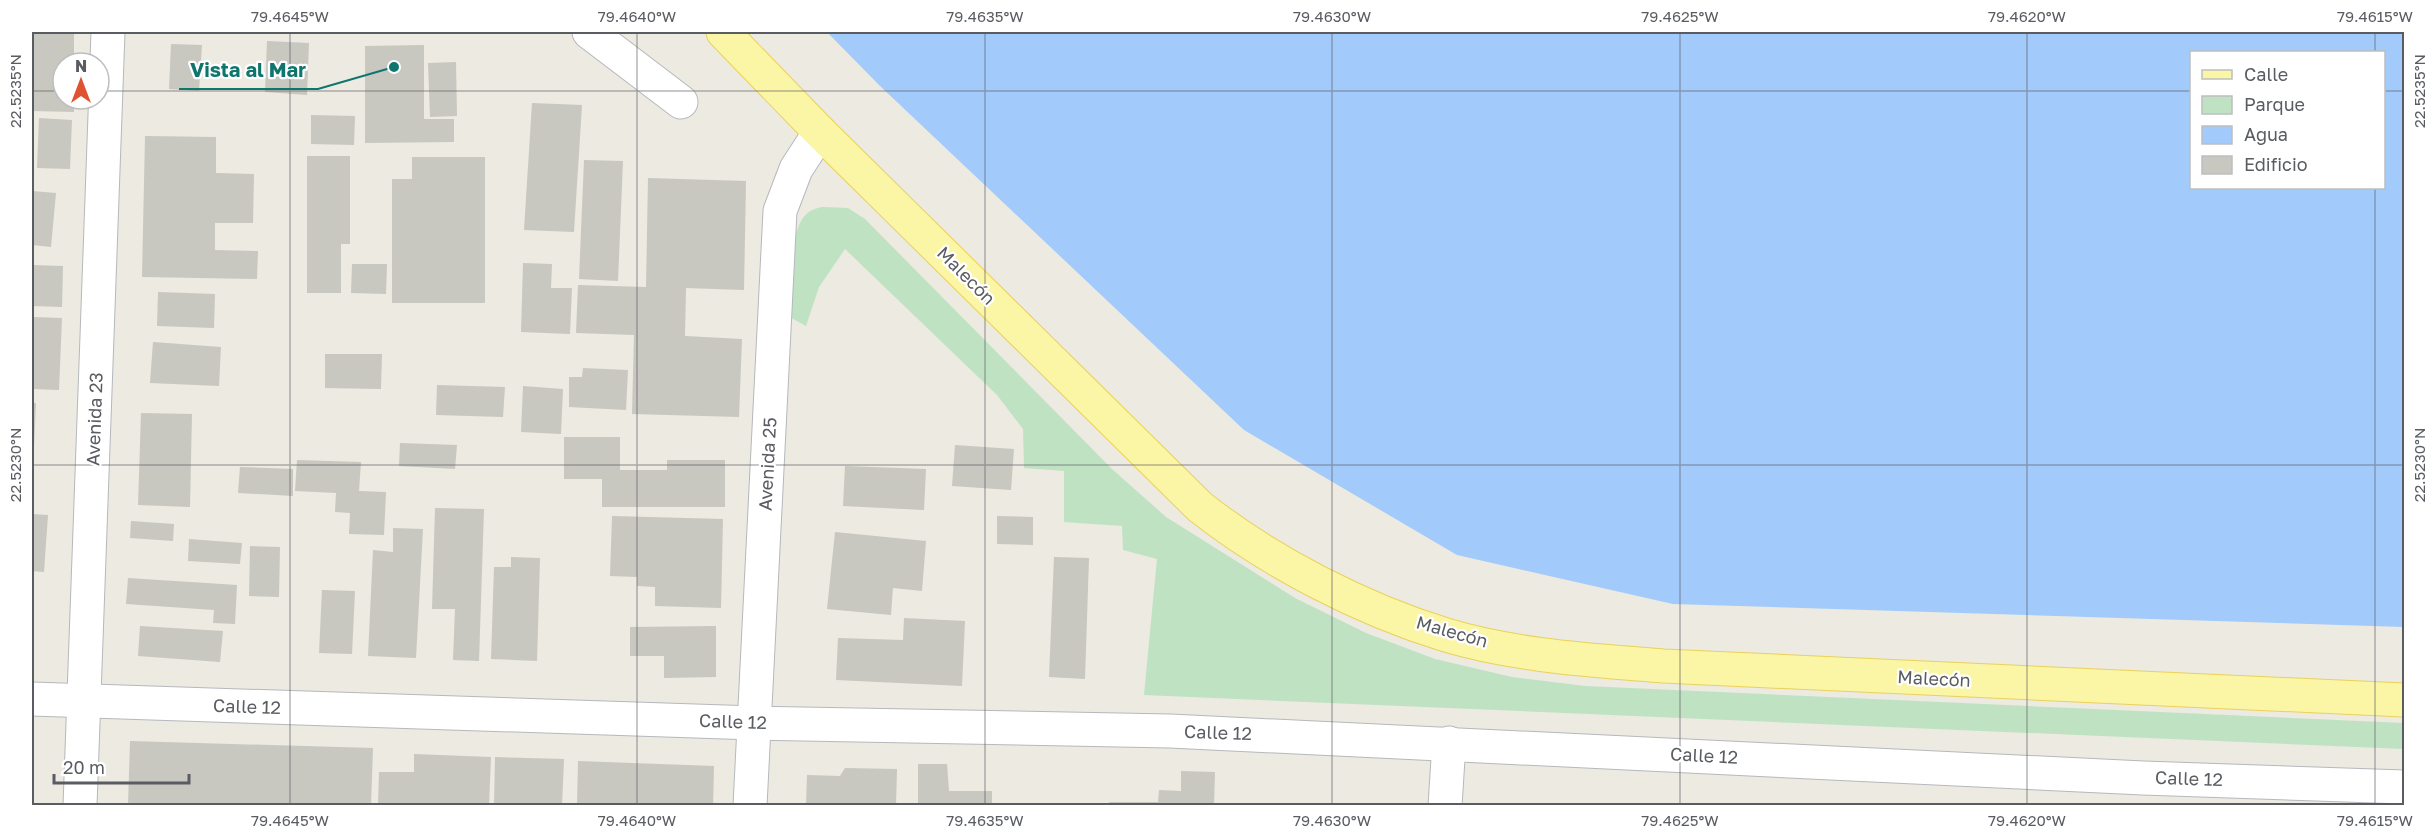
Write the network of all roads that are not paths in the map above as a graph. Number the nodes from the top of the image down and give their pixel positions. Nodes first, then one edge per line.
1 (108, 32) edge
2 (589, 32) edge
3 (723, 32) edge
4 (681, 102) dead end
5 (820, 132) junction
6 (32, 699) edge
7 (2404, 700) edge
8 (86, 701) junction
9 (755, 723) junction
10 (1449, 743) junction
11 (2404, 788) edge
12 (2142, 792) edge
13 (80, 806) edge
14 (750, 806) edge
15 (1445, 806) edge

1 - 8 street, Avenida 23
2 - 4 street
3 - 5 main road, Malecón
5 - 7 main road, Malecón
5 - 9 street, Avenida 25
6 - 8 street, Calle 12
8 - 9 street, Calle 12
8 - 13 street, Avenida 23
9 - 10 street, Calle 12
9 - 14 street, Avenida 25
10 - 12 street, Calle 12
10 - 15 street
11 - 12 street, Calle 12

